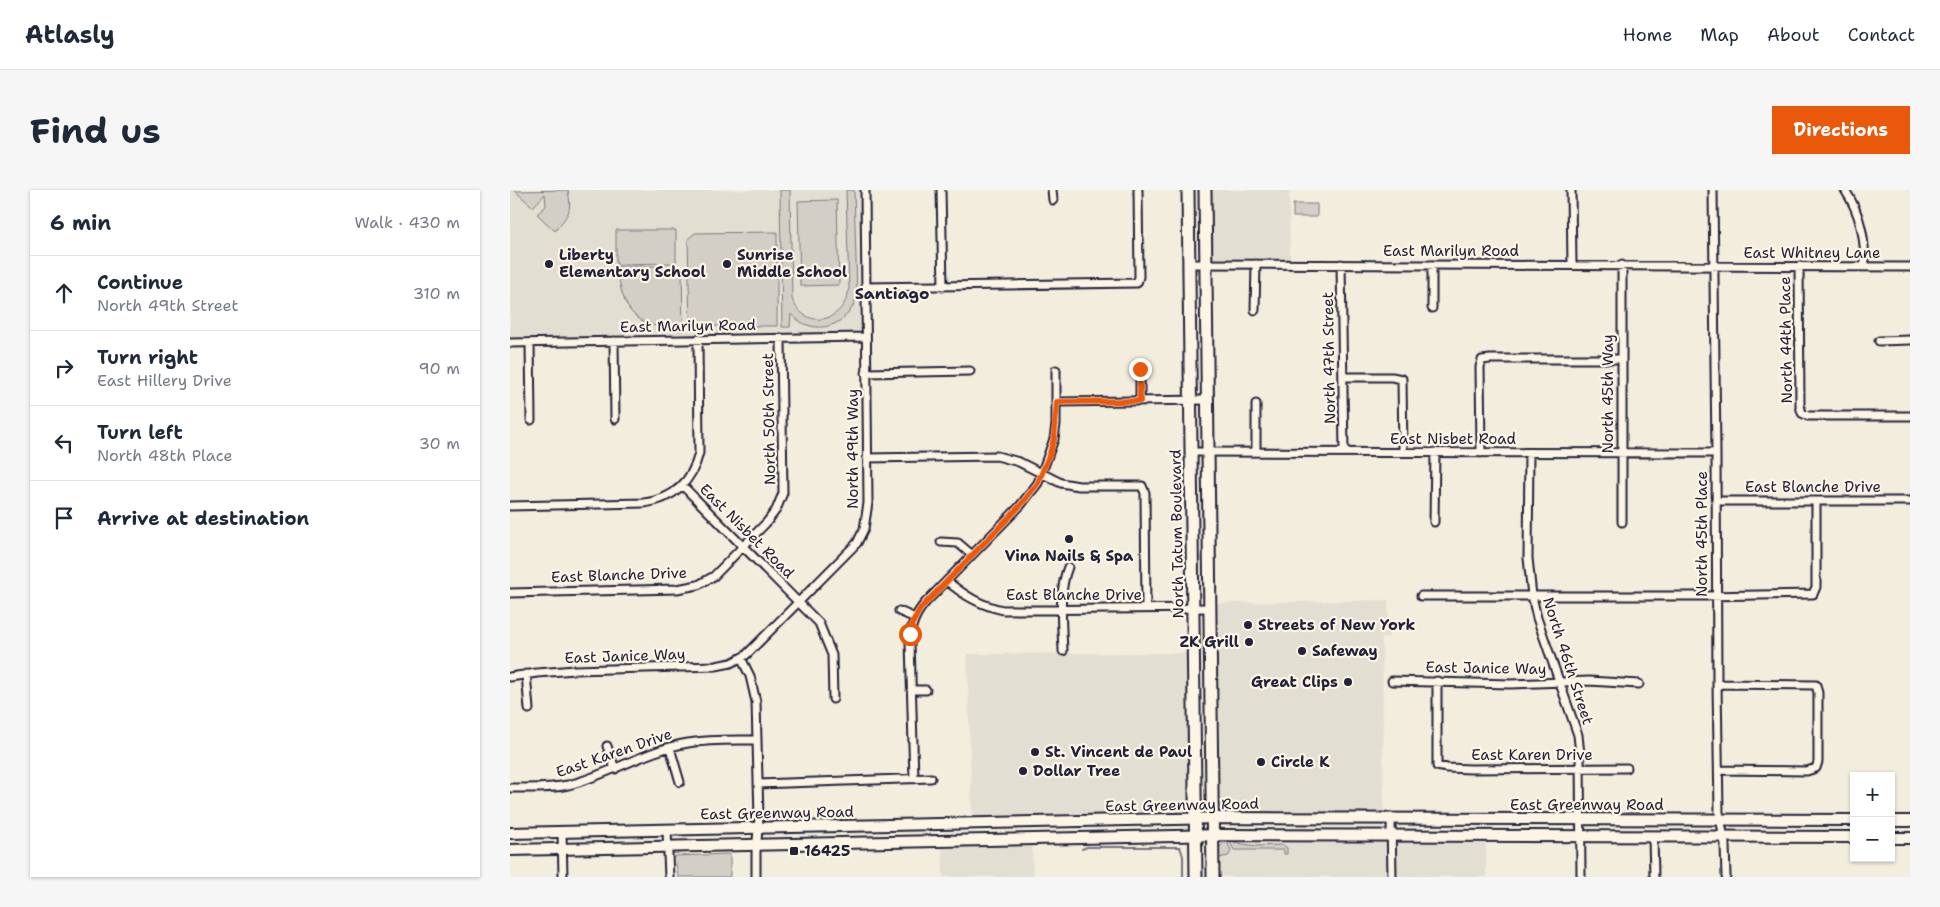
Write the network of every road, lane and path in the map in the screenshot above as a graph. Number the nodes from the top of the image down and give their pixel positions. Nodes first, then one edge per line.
1 (865, 190) edge
2 (941, 190) edge
3 (1052, 190) edge
4 (1138, 190) edge
5 (1188, 190) edge
6 (1205, 190) edge
7 (1572, 190) edge
8 (1713, 190) edge
9 (1845, 190) edge
10 (1053, 200) dead end
11 (1189, 264) junction
12 (1205, 264) junction
13 (1256, 264) junction
14 (1341, 264) junction
15 (1432, 265) junction
16 (1572, 265) junction
17 (1622, 266) junction
18 (1714, 266) junction
19 (1799, 266) junction
20 (1865, 266) junction
21 (1910, 267) edge
22 (943, 286) junction
23 (866, 287) junction
24 (1432, 308) dead end
25 (1255, 310) dead end
26 (866, 337) junction
27 (781, 338) junction
28 (698, 339) junction
29 (1910, 340) edge
30 (614, 341) junction
31 (1879, 341) dead end
32 (510, 343) edge
33 (530, 343) junction
34 (1622, 359) junction
35 (1140, 369) dead end
36 (1056, 370) dead end
37 (970, 371) dead end
38 (866, 373) junction
39 (1343, 377) junction
40 (1190, 400) junction
41 (1207, 400) junction
42 (1140, 401) junction
43 (1057, 402) junction
44 (1256, 404) dead end
45 (1910, 416) edge
46 (615, 419) dead end
47 (531, 420) dead end
48 (1190, 452) junction
49 (1207, 452) junction
50 (1256, 452) junction
51 (1344, 452) junction
52 (1403, 452) junction
53 (1434, 452) junction
54 (1481, 453) junction
55 (1528, 453) junction
56 (1622, 453) junction
57 (1716, 453) junction
58 (867, 458) junction
59 (1042, 474) junction
60 (683, 486) junction
61 (1191, 496) junction
62 (1716, 500) junction
63 (1816, 501) junction
64 (1910, 501) edge
65 (510, 506) edge
66 (1434, 522) dead end
67 (1622, 522) dead end
68 (941, 542) dead end
69 (743, 546) junction
70 (1209, 548) junction
71 (972, 555) junction
72 (1068, 567) dead end
73 (947, 581) junction
74 (510, 593) edge
75 (1420, 596) dead end
76 (1532, 596) junction
77 (1716, 596) junction
78 (799, 602) junction
79 (1146, 608) junction
80 (1192, 608) junction
81 (1209, 608) junction
82 (1062, 610) junction
83 (899, 611) dead end
84 (915, 618) junction
85 (1063, 651) dead end
86 (741, 658) junction
87 (526, 674) junction
88 (510, 678) edge
89 (1392, 681) dead end
90 (1437, 681) junction
91 (1560, 682) junction
92 (1640, 684) dead end
93 (1717, 684) junction
94 (911, 690) junction
95 (926, 690) dead end
96 (1210, 690) junction
97 (833, 699) dead end
98 (529, 709) dead end
99 (1194, 726) junction
100 (757, 740) junction
101 (607, 746) dead end
102 (670, 748) junction
103 (1581, 768) junction
104 (1627, 768) dead end
105 (615, 769) junction
106 (1719, 770) junction
107 (931, 778) dead end
108 (914, 779) junction
109 (680, 782) dead end
110 (758, 784) junction
111 (510, 788) edge
112 (1211, 788) junction
113 (1212, 818) junction
114 (1196, 819) junction
115 (1335, 819) junction
116 (1391, 820) junction
117 (1580, 820) junction
118 (1721, 820) junction
119 (1850, 820) edge
120 (1895, 820) edge
121 (1910, 820) edge
122 (758, 828) junction
123 (667, 830) junction
124 (562, 832) junction
125 (510, 833) edge
126 (1196, 836) junction
127 (1212, 836) junction
128 (1335, 836) junction
129 (1391, 836) junction
130 (1580, 836) junction
131 (1653, 837) junction
132 (1724, 837) junction
133 (1850, 837) edge
134 (1895, 838) edge
135 (1910, 838) edge
136 (757, 845) junction
137 (667, 847) junction
138 (562, 848) junction
139 (510, 850) edge
140 (563, 877) edge
141 (669, 877) edge
142 (756, 877) edge
143 (1196, 877) edge
144 (1213, 877) edge
145 (1392, 877) edge
146 (1581, 877) edge
147 (1654, 877) edge
148 (1726, 877) edge

1 - 23 street, North 49th Way
2 - 22 street
3 - 10 street
4 - 22 street
5 - 11 main road, North Tatum Boulevard
6 - 12 main road, North Tatum Boulevard
7 - 16 street
8 - 18 street, North 45th Place
9 - 20 street
11 - 12 street, East Marilyn Road
11 - 40 main road, North Tatum Boulevard
12 - 13 street, East Marilyn Road
12 - 41 main road, North Tatum Boulevard
13 - 14 street, East Marilyn Road
13 - 25 street
14 - 15 street, East Marilyn Road
14 - 39 street, North 47th Street
15 - 16 street, East Marilyn Road
15 - 24 street
16 - 17 street, East Marilyn Road
17 - 18 street, East Marilyn Road
17 - 34 street, North 45th Way
18 - 19 street, East Whitney Lane
18 - 57 street, North 45th Place
19 - 20 street, East Whitney Lane
19 - 45 street, North 44th Place
20 - 21 street, East Whitney Lane
22 - 23 street
23 - 26 street, North 49th Way
26 - 27 street, East Marilyn Road
26 - 38 street, North 49th Way
27 - 28 street, East Marilyn Road
27 - 69 street, North 50th Street
28 - 30 street, East Marilyn Road
28 - 60 street
29 - 31 street
30 - 33 street, East Marilyn Road
30 - 46 street
32 - 33 street, East Marilyn Road
33 - 47 street
34 - 54 street
34 - 56 street, North 45th Way
35 - 42 street
36 - 43 street
37 - 38 street
38 - 58 street, North 49th Way
39 - 51 street, North 47th Street
39 - 52 street
40 - 41 street
40 - 42 street
40 - 48 main road, North Tatum Boulevard
41 - 49 main road, North Tatum Boulevard
42 - 43 street
43 - 59 street
44 - 50 street
48 - 49 street, East Nisbet Road
48 - 61 main road, North Tatum Boulevard
49 - 50 street, East Nisbet Road
49 - 70 main road, North Tatum Boulevard
50 - 51 street, East Nisbet Road
51 - 52 street, East Nisbet Road
52 - 53 street, East Nisbet Road
53 - 54 street, East Nisbet Road
53 - 66 street
54 - 55 street, East Nisbet Road
55 - 56 street, East Nisbet Road
55 - 76 street, North 46th Street
56 - 57 street, East Nisbet Road
56 - 67 street, North 45th Way
57 - 62 street, North 45th Place
58 - 59 street
58 - 78 street, North 49th Way
59 - 71 street
59 - 79 street
60 - 65 street, East Nisbet Road
60 - 69 street, East Nisbet Road
61 - 70 main road
61 - 80 main road, North Tatum Boulevard
62 - 63 street, East Blanche Drive
62 - 77 street, North 45th Place
63 - 64 street, East Blanche Drive
63 - 77 street
68 - 71 street
69 - 74 street, East Blanche Drive
69 - 78 street, East Nisbet Road
70 - 81 main road, North Tatum Boulevard
71 - 73 street
72 - 82 street
73 - 82 street, East Blanche Drive
73 - 84 street
75 - 76 street
76 - 77 street
76 - 91 street, North 46th Street
77 - 93 street, North 45th Place
78 - 86 street, North 49th Way
78 - 97 street, East Nisbet Road
79 - 80 street, East Blanche Drive
79 - 82 street, East Blanche Drive
80 - 81 street, East Blanche Drive
80 - 96 main road
80 - 99 main road, North Tatum Boulevard
81 - 96 main road, North Tatum Boulevard
82 - 85 street
83 - 84 street
84 - 94 street
86 - 87 street, East Janice Way
86 - 100 street
87 - 88 street, East Janice Way
87 - 98 street
89 - 90 street, East Janice Way
90 - 91 street, East Janice Way
90 - 103 street, East Karen Drive
91 - 92 street, East Janice Way
91 - 103 street, North 46th Street
93 - 106 street, North 45th Place
93 - 106 street
94 - 95 street
94 - 108 street
96 - 99 main road
96 - 112 main road, North Tatum Boulevard
99 - 112 main road
99 - 114 main road, North Tatum Boulevard
100 - 102 street, East Karen Drive
100 - 110 street
101 - 105 street
102 - 105 street, East Karen Drive
102 - 109 street
103 - 104 street, East Karen Drive
103 - 117 street, North 46th Street
105 - 111 street, East Karen Drive
106 - 118 street, North 45th Place
107 - 108 street
108 - 110 street
110 - 122 street
112 - 113 main road, North Tatum Boulevard
113 - 114 main road, East Greenway Road
113 - 115 main road, East Greenway Road
113 - 127 main road, North Tatum Boulevard
114 - 122 main road, East Greenway Road
114 - 126 main road, North Tatum Boulevard
115 - 116 main road, East Greenway Road
115 - 128 main road
116 - 117 main road, East Greenway Road
116 - 129 street
117 - 118 main road, East Greenway Road
117 - 130 street, North 46th Street
118 - 119 main road, East Greenway Road
118 - 132 street, North 45th Place
120 - 121 main road
122 - 123 main road, East Greenway Road
122 - 136 street
123 - 124 main road, East Greenway Road
123 - 137 street
124 - 125 main road, East Greenway Road
124 - 138 street
126 - 127 main road, East Greenway Road
126 - 136 main road, East Greenway Road
126 - 143 main road, North Tatum Boulevard
127 - 128 main road, East Greenway Road
127 - 144 main road, North Tatum Boulevard
128 - 129 main road, East Greenway Road
129 - 130 main road, East Greenway Road
129 - 145 street
130 - 131 main road, East Greenway Road
130 - 146 street, North 46th Street
131 - 132 main road, East Greenway Road
131 - 147 street
132 - 133 main road, East Greenway Road
132 - 148 street, North 45th Place
134 - 135 main road
136 - 137 main road, East Greenway Road
136 - 142 street
137 - 138 main road, East Greenway Road
137 - 141 street
138 - 139 main road, East Greenway Road
138 - 140 street

